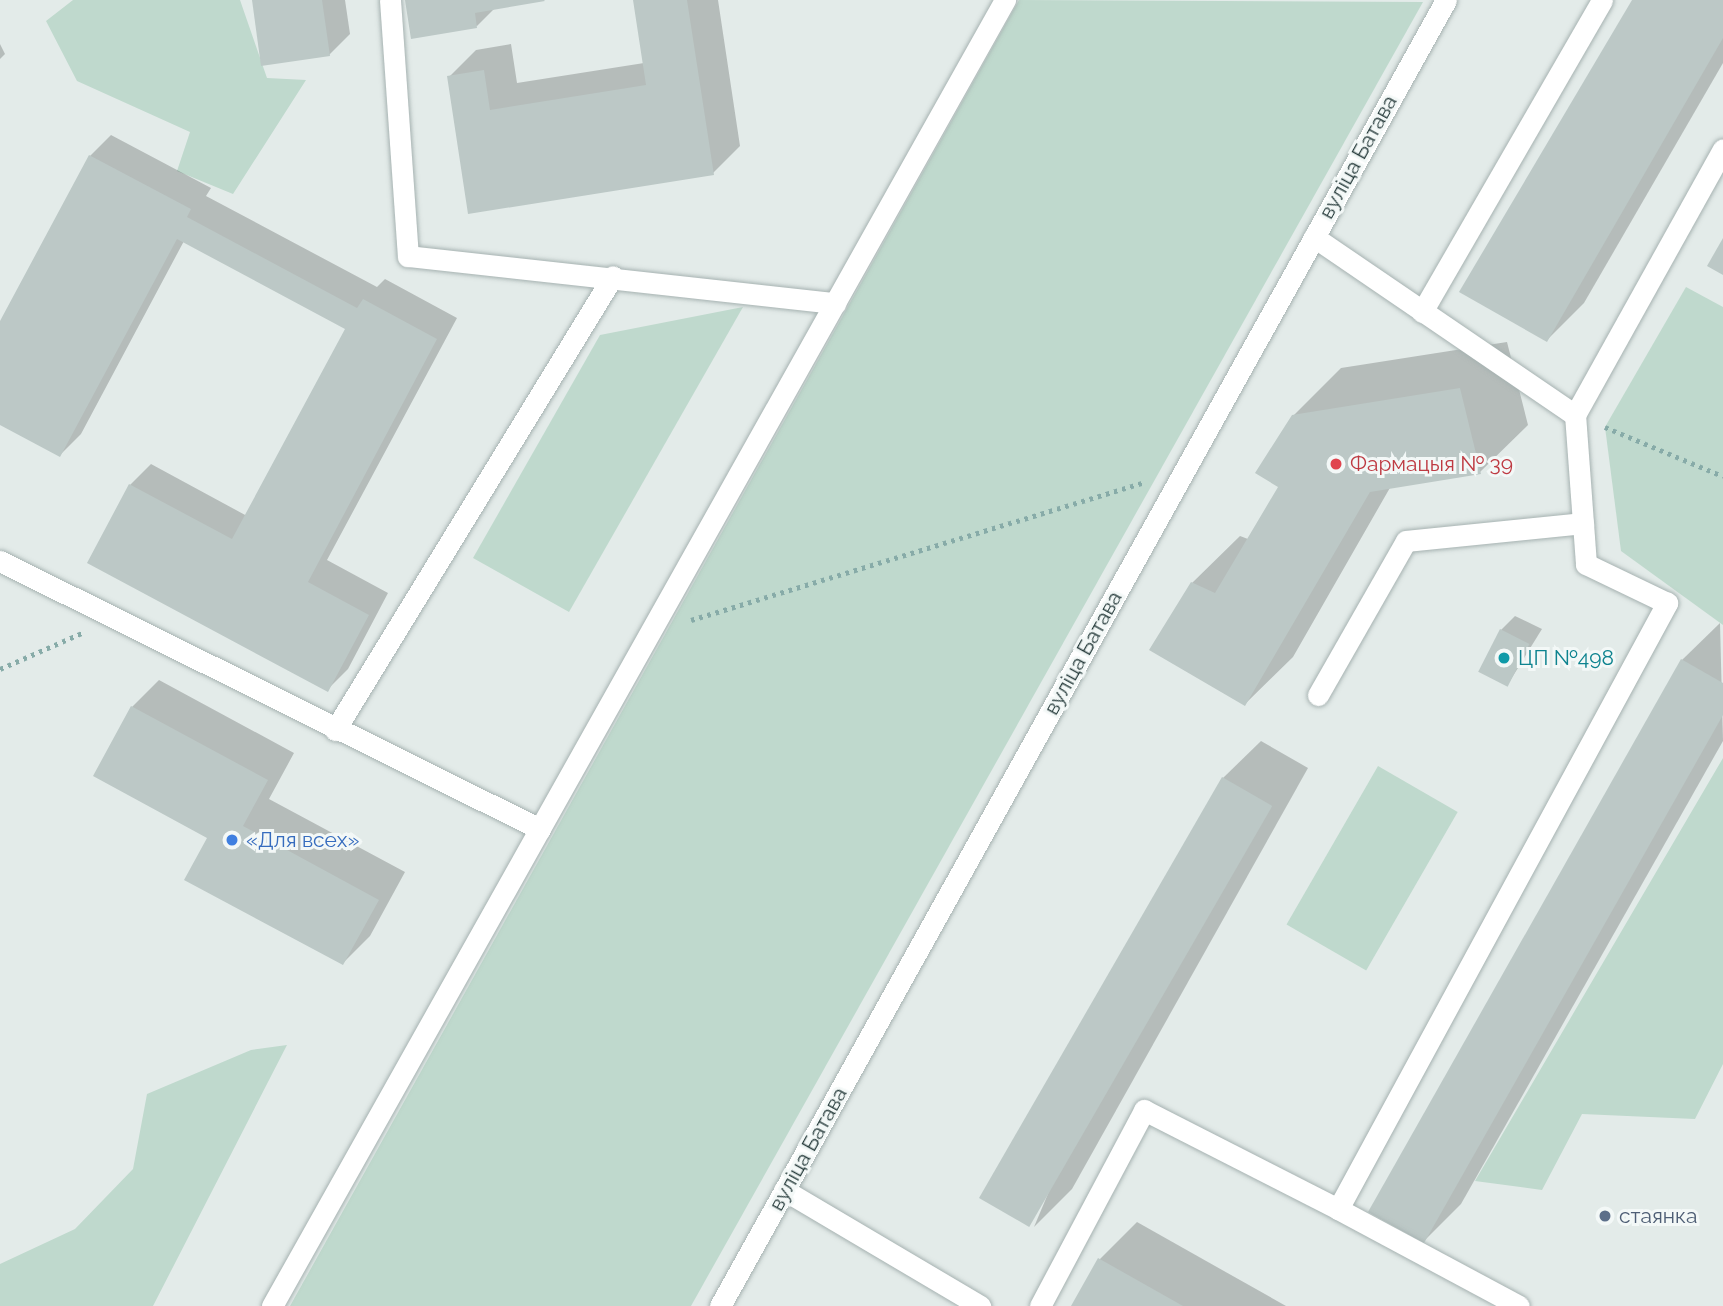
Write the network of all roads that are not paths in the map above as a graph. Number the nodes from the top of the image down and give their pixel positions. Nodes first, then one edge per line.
1 (390, 0) edge
2 (1005, 0) edge
3 (1446, 0) edge
4 (1602, 0) edge
5 (1723, 149) edge
6 (1314, 237) junction
7 (613, 276) junction
8 (835, 303) junction
9 (1422, 312) junction
10 (1575, 415) junction
11 (1583, 523) junction
12 (0, 561) edge
13 (1318, 695) dead end
14 (335, 730) junction
15 (540, 829) junction
16 (784, 1190) junction
17 (1338, 1209) junction
18 (272, 1306) edge
19 (720, 1306) edge
20 (980, 1306) edge
21 (1040, 1306) edge
22 (1519, 1306) edge

1 - 7 street
2 - 8 street
3 - 6 street, вуліца Батава
4 - 9 street
5 - 10 street
6 - 9 street
6 - 16 street, вуліца Батава
7 - 8 street
7 - 14 street
8 - 15 street
9 - 10 street
10 - 11 street
11 - 13 street
11 - 17 street
12 - 14 street
14 - 15 street
15 - 18 street
16 - 19 street, вуліца Батава
16 - 20 street
17 - 21 street
17 - 22 street

